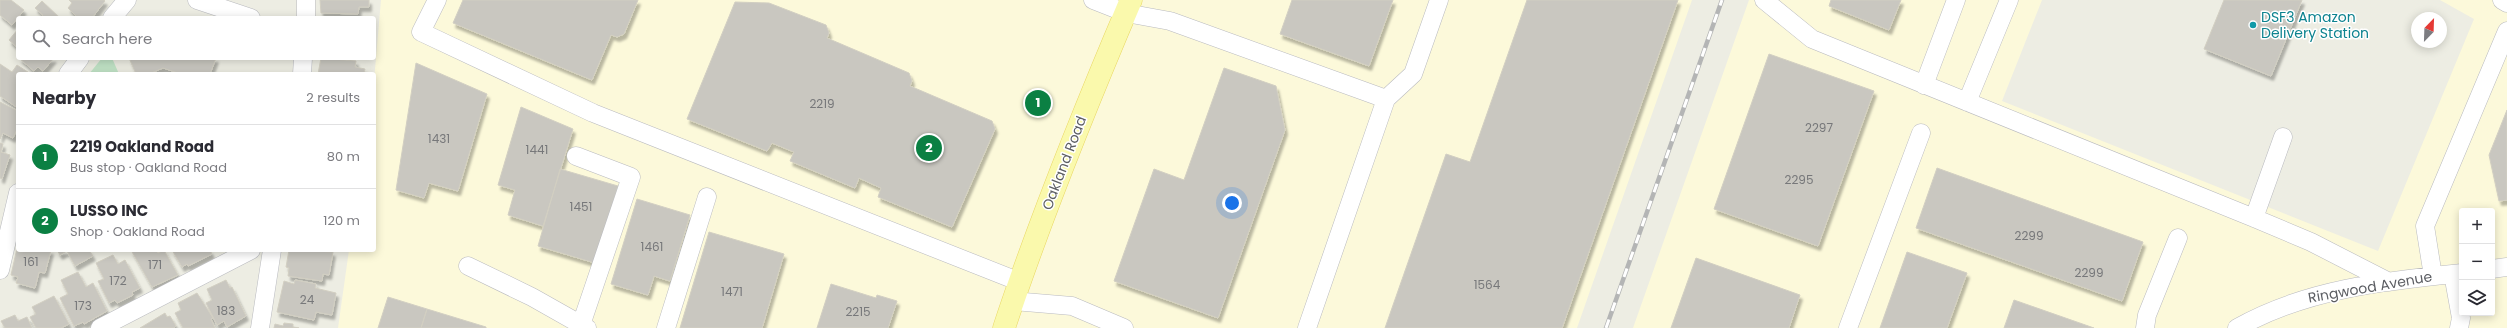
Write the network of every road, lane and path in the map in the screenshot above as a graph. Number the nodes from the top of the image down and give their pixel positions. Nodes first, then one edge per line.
1 (127, 0) edge
2 (197, 0) edge
3 (306, 0) edge
4 (437, 0) edge
5 (1093, 0) edge
6 (1439, 0) edge
7 (1764, 0) edge
8 (1956, 0) edge
9 (2008, 0) edge
10 (2502, 0) edge
11 (2507, 3) edge
12 (1128, 6) edge
13 (114, 16) edge
14 (245, 16) edge
15 (306, 16) edge
16 (2507, 31) edge
17 (78, 60) edge
18 (70, 72) edge
19 (1924, 85) junction
20 (1386, 99) junction
21 (1967, 102) junction
22 (1921, 133) dead end
23 (2283, 137) dead end
24 (576, 156) dead end
25 (707, 198) dead end
26 (16, 208) edge
27 (2254, 218) junction
28 (14, 223) edge
29 (2178, 238) dead end
30 (247, 252) edge
31 (272, 252) edge
32 (468, 266) dead end
33 (2507, 268) edge
34 (2495, 269) edge
35 (0, 270) edge
36 (2457, 273) edge
37 (2433, 276) junction
38 (2389, 282) junction
39 (1017, 292) junction
40 (584, 326) edge
41 (100, 328) edge
42 (260, 328) edge
43 (666, 328) edge
44 (1004, 328) edge
45 (1124, 328) edge
46 (1307, 328) edge
47 (1848, 328) edge
48 (2145, 328) edge
49 (2237, 328) edge
50 (2459, 328) edge

1 - 13 street
2 - 14 street
3 - 15 street
4 - 39 street
5 - 12 street
6 - 20 street
7 - 19 street
8 - 19 street
9 - 21 street
10 - 11 street
12 - 20 street
12 - 39 main road, Oakland Road
16 - 37 street
17 - 18 street
19 - 21 street
20 - 46 street
21 - 27 street
22 - 47 street
23 - 27 street
24 - 40 street
25 - 43 street
26 - 28 street
27 - 38 street
28 - 35 street
29 - 48 street
30 - 41 street
31 - 42 street
32 - 40 street
33 - 34 street
36 - 37 street, Ringwood Avenue
36 - 50 street
37 - 38 street, Ringwood Avenue
38 - 49 street, Ringwood Avenue
39 - 44 main road, Oakland Road
39 - 45 street

